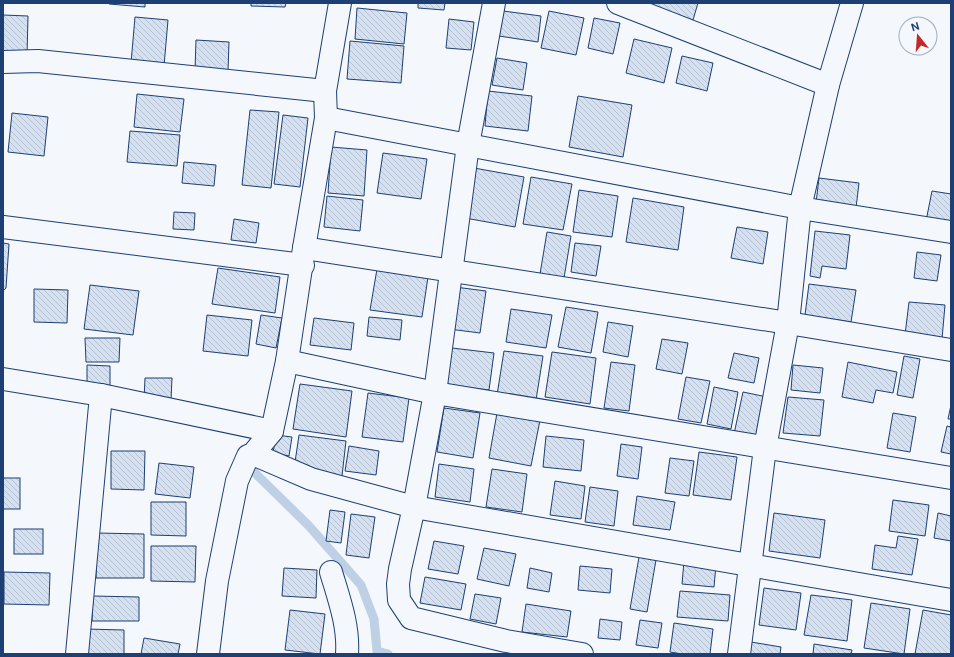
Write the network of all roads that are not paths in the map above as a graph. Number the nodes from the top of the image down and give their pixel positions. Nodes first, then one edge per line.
1 (340, 3) edge
2 (494, 3) edge
3 (618, 3) edge
4 (852, 3) edge
5 (3, 62) edge
6 (828, 85) junction
7 (325, 91) junction
8 (326, 118) junction
9 (468, 145) junction
10 (800, 208) junction
11 (3, 227) edge
12 (951, 232) edge
13 (303, 256) junction
14 (452, 271) junction
15 (788, 323) junction
16 (951, 350) edge
17 (287, 361) junction
18 (3, 379) edge
19 (435, 394) junction
20 (101, 395) junction
21 (272, 431) junction
22 (765, 448) junction
23 (253, 454) junction
24 (951, 478) edge
25 (414, 507) junction
26 (750, 566) junction
27 (331, 572) dead end
28 (951, 600) edge
29 (77, 654) edge
30 (208, 654) edge
31 (347, 654) edge
32 (582, 654) edge
33 (739, 654) edge

1 - 7 street
2 - 9 street
3 - 6 street
4 - 6 street
5 - 7 street
6 - 10 street
7 - 8 street
8 - 9 street
8 - 13 street
9 - 10 street
9 - 14 street
10 - 12 street
10 - 15 street
11 - 13 street
13 - 14 street
13 - 17 street
14 - 15 street
14 - 19 street
15 - 16 street
15 - 22 street
17 - 19 street
17 - 21 street
18 - 20 street
19 - 22 street
19 - 25 street
20 - 21 street
20 - 29 street
21 - 23 street
22 - 24 street
22 - 26 street
23 - 25 street
23 - 30 street
25 - 26 street
25 - 32 street
26 - 28 street
26 - 33 street
27 - 31 street

